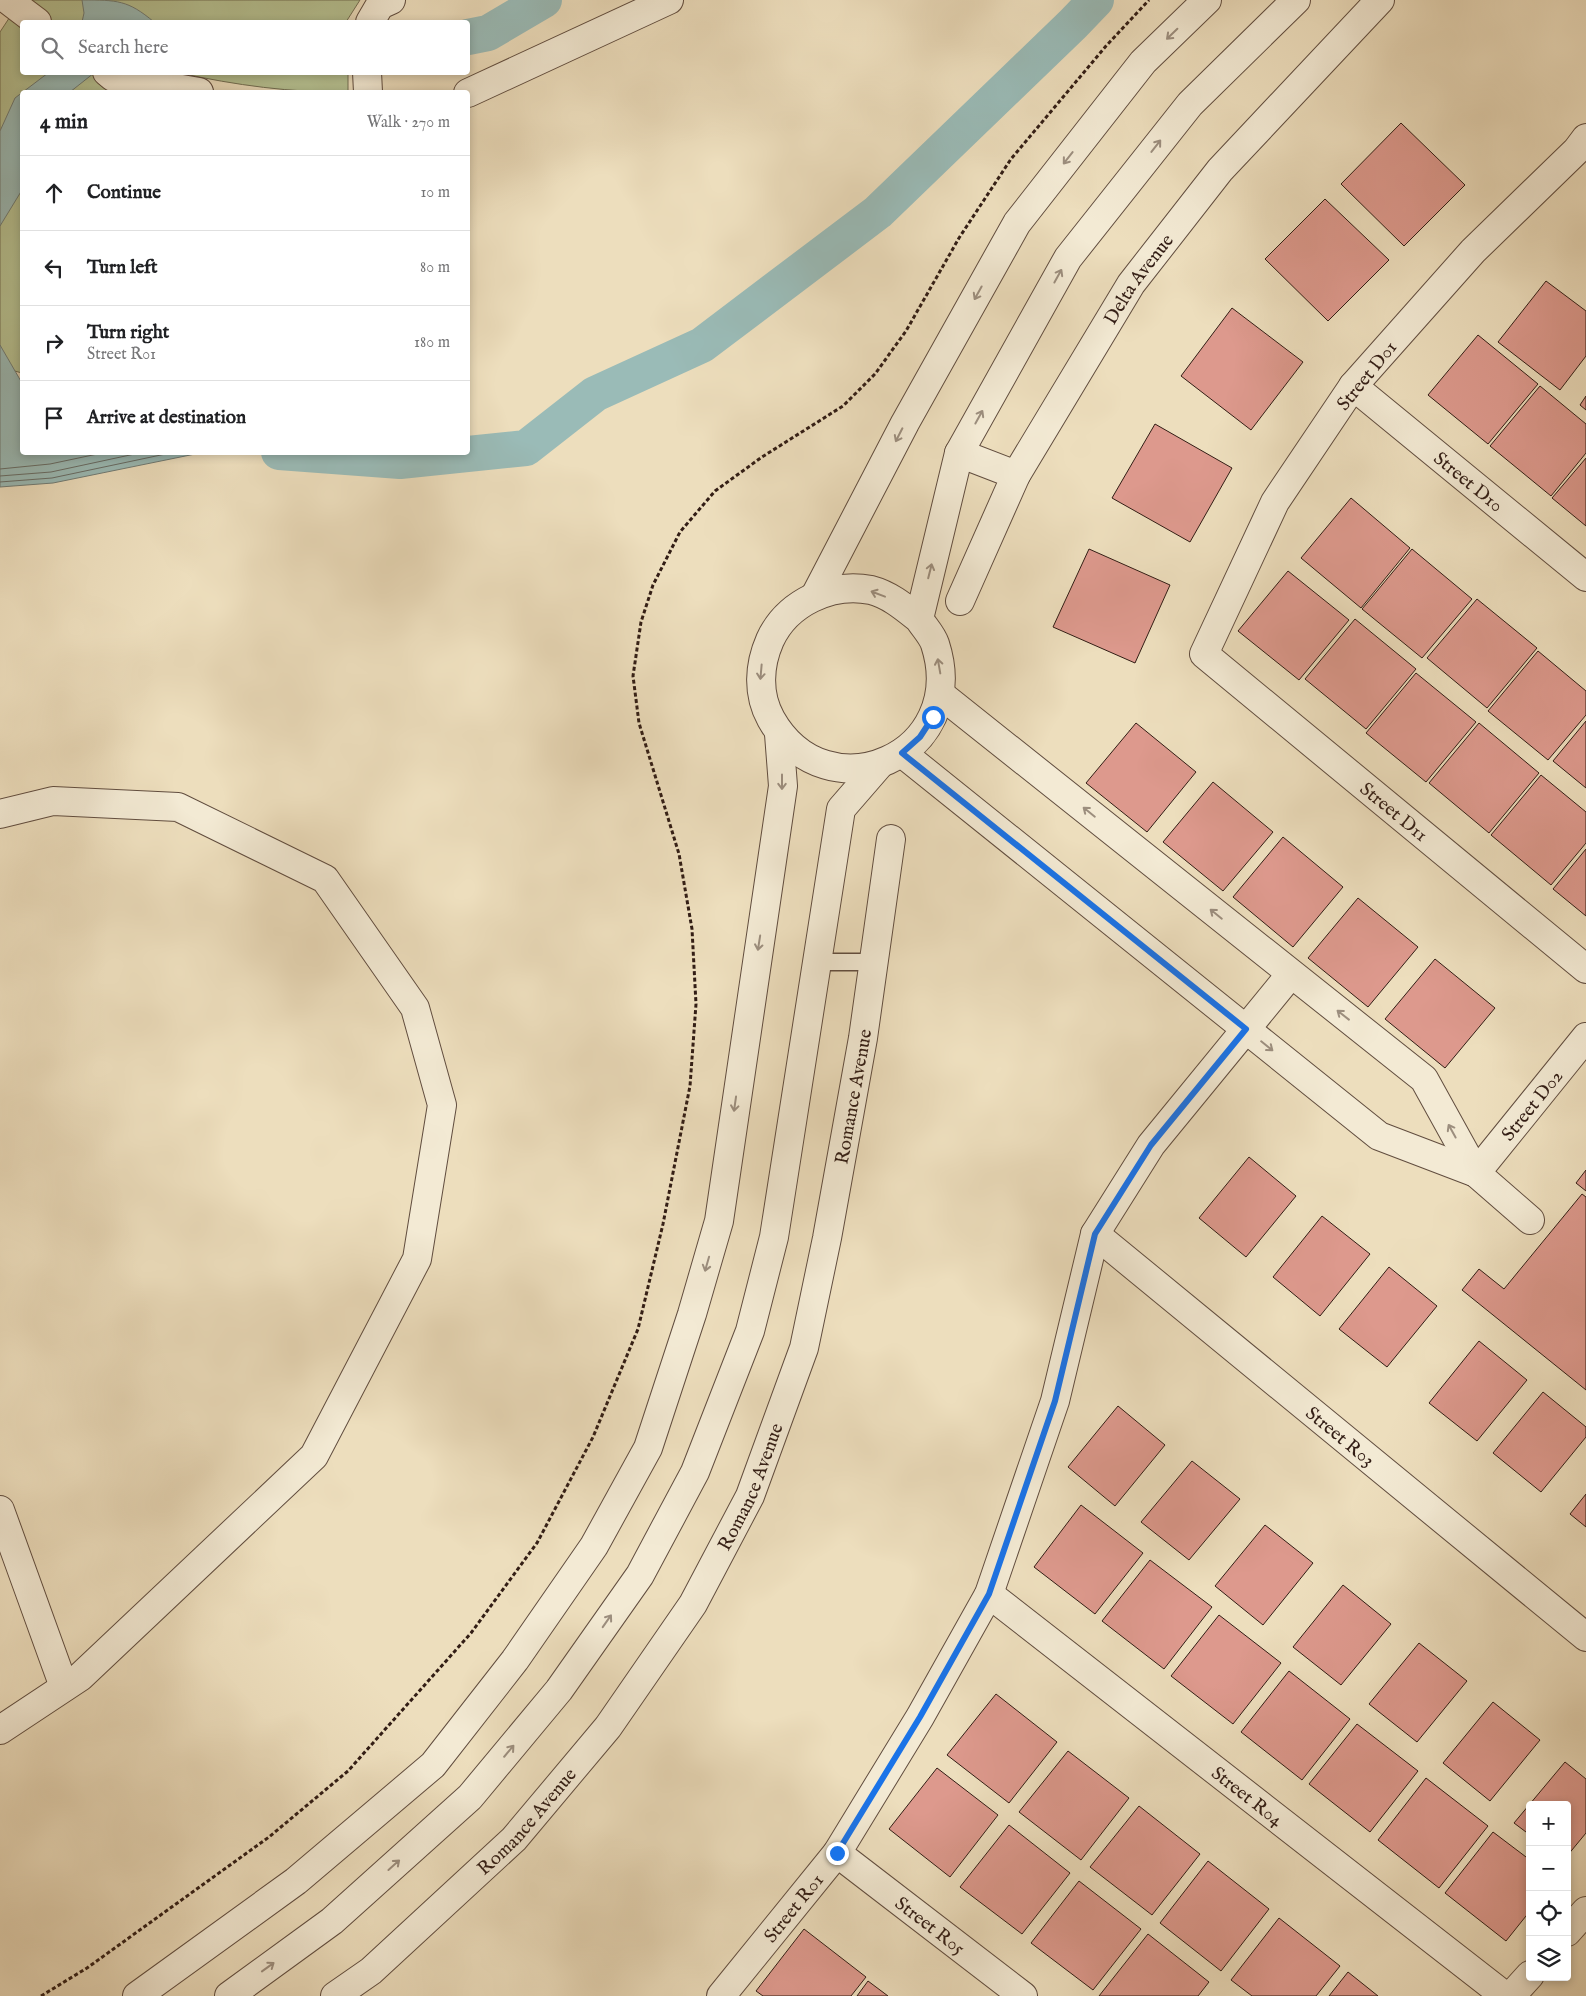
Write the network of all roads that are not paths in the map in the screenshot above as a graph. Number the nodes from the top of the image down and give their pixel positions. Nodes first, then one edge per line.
1 (8, 0) edge
2 (391, 0) edge
3 (669, 0) edge
4 (1207, 0) edge
5 (1296, 0) edge
6 (1380, 0) edge
7 (34, 20) edge
8 (371, 20) edge
9 (110, 75) edge
10 (189, 90) edge
11 (470, 91) edge
12 (1583, 148) edge
13 (1353, 386) junction
14 (959, 453) junction
15 (1016, 475) junction
16 (1586, 577) edge
17 (815, 596) junction
18 (960, 601) dead end
19 (919, 619) junction
20 (1204, 654) joint
21 (940, 694) junction
22 (779, 734) junction
23 (891, 758) junction
24 (2, 820) edge
25 (891, 838) dead end
26 (817, 962) junction
27 (873, 962) junction
28 (1586, 969) edge
29 (1291, 974) junction
30 (1246, 1029) junction
31 (1586, 1036) edge
32 (1476, 1174) junction
33 (1530, 1220) dead end
34 (1095, 1234) junction
35 (0, 1510) edge
36 (989, 1594) junction
37 (1586, 1637) edge
38 (64, 1688) junction
39 (0, 1730) edge
40 (837, 1853) junction
41 (1586, 1911) edge
42 (1571, 1928) edge
43 (1526, 1979) edge
44 (137, 1996) edge
45 (229, 1996) edge
46 (335, 1996) edge
47 (721, 1996) edge
48 (1023, 1996) edge
49 (1505, 1996) edge
50 (1511, 1996) edge

1 - 7 street
2 - 8 street
3 - 11 street
4 -> 17 street
14 -> 5 street
6 - 15 street, Delta Avenue
9 - 10 street
12 - 13 street, Street D01
13 - 16 street, Street D10
13 - 20 street, Street D01
14 - 15 street
19 -> 14 street
15 - 18 street, Delta Avenue
19 -> 17 street
17 -> 22 street
21 -> 19 street
20 - 28 street, Street D11
21 - 23 street
29 -> 21 street
22 - 23 street
22 -> 44 street
23 - 26 street
23 - 30 street
24 - 38 street
25 - 27 street, Romance Avenue
26 - 27 lane
45 -> 26 street
27 - 46 street, Romance Avenue
29 - 30 street, Street R01
32 -> 29 street
30 -> 32 street
30 - 34 street, Street R01
31 - 32 street, Street D02
32 - 33 street
34 - 36 street, Street R01
34 - 37 street, Street R03
35 - 38 street
36 - 40 street, Street R01
36 - 49 street, Street R04
38 - 39 street
40 - 47 street, Street R01
40 - 48 street, Street R05
41 - 42 street
43 - 50 street

